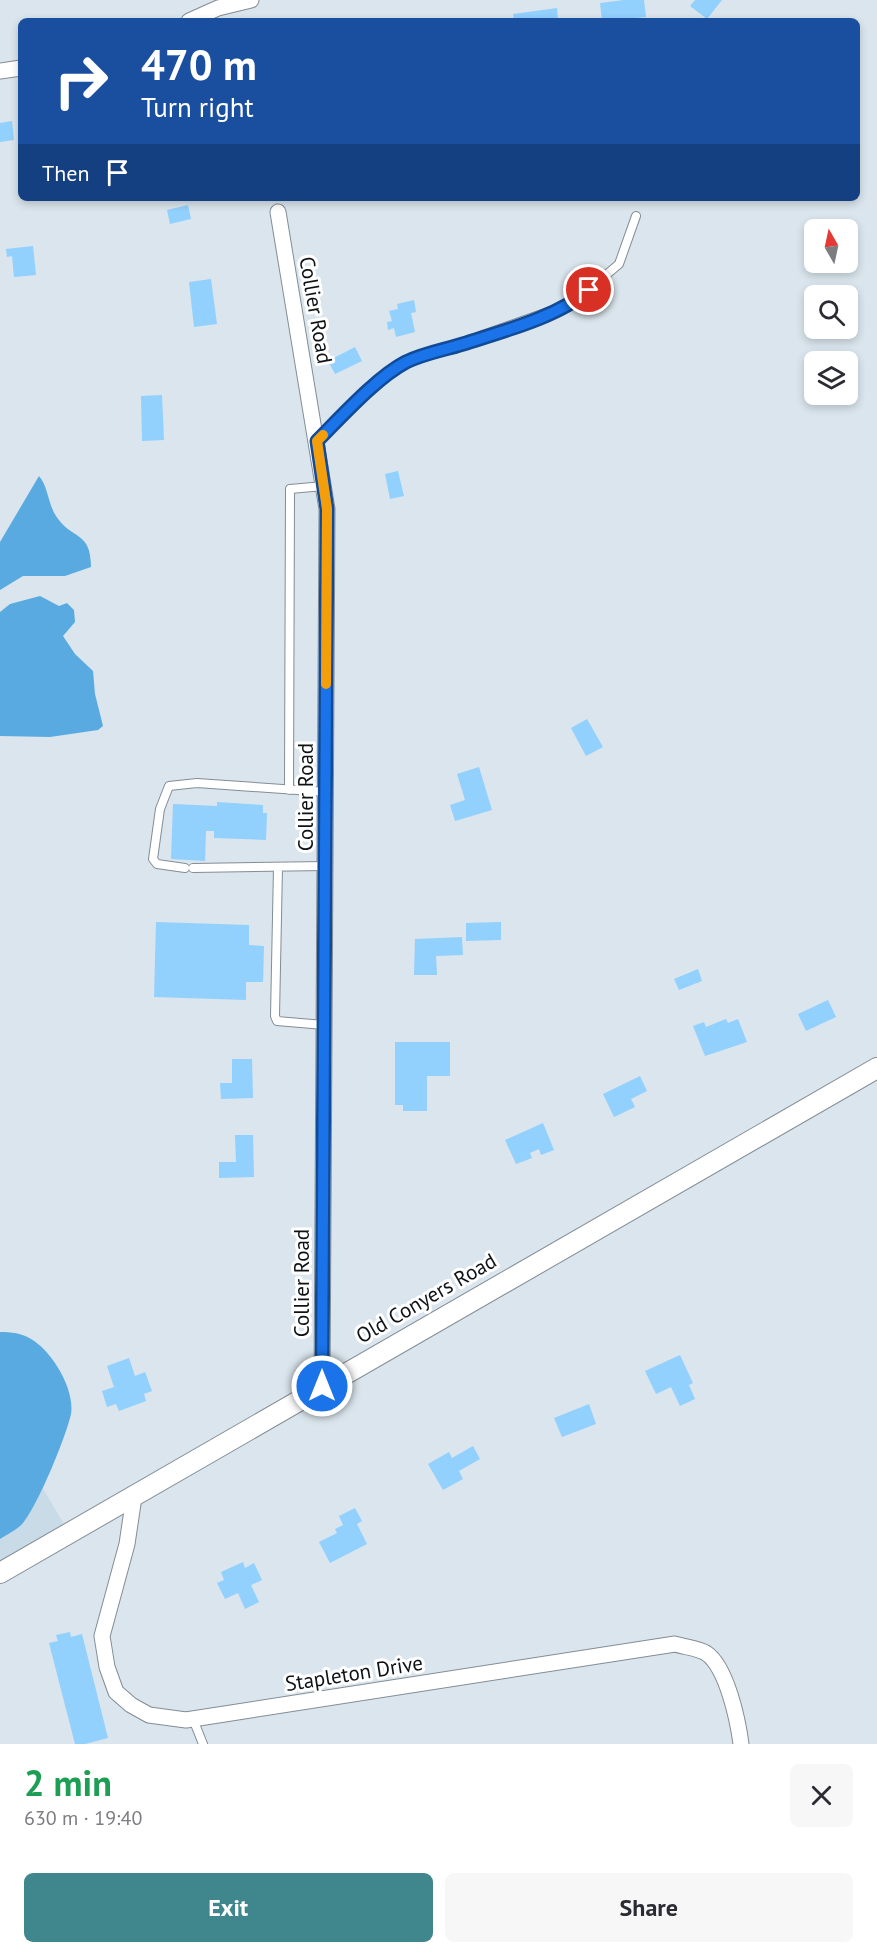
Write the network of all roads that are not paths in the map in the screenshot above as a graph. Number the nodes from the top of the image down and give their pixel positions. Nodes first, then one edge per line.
1 (251, 0) edge
2 (196, 18) edge
3 (18, 68) edge
4 (0, 71) edge
5 (278, 212) dead end
6 (636, 216) dead end
7 (317, 441) junction
8 (324, 486) junction
9 (289, 790) junction
10 (326, 792) junction
11 (325, 866) junction
12 (278, 867) junction
13 (324, 1025) junction
14 (877, 1068) edge
15 (322, 1386) junction
16 (134, 1497) junction
17 (0, 1573) edge
18 (193, 1719) junction
19 (203, 1744) edge
20 (741, 1744) edge

1 - 2 street
3 - 4 street
5 - 7 street, Collier Road
6 - 7 lane
7 - 8 street, Collier Road
8 - 9 lane
8 - 10 street, Collier Road
9 - 10 lane
9 - 12 lane
10 - 11 street, Collier Road
11 - 12 lane
11 - 13 street, Collier Road
12 - 13 lane
13 - 15 street, Collier Road
14 - 15 street, Old Conyers Road
15 - 16 street, Old Conyers Road
16 - 17 street, Old Conyers Road
16 - 18 street, Stapleton Drive
18 - 19 lane
18 - 20 street, Stapleton Drive

